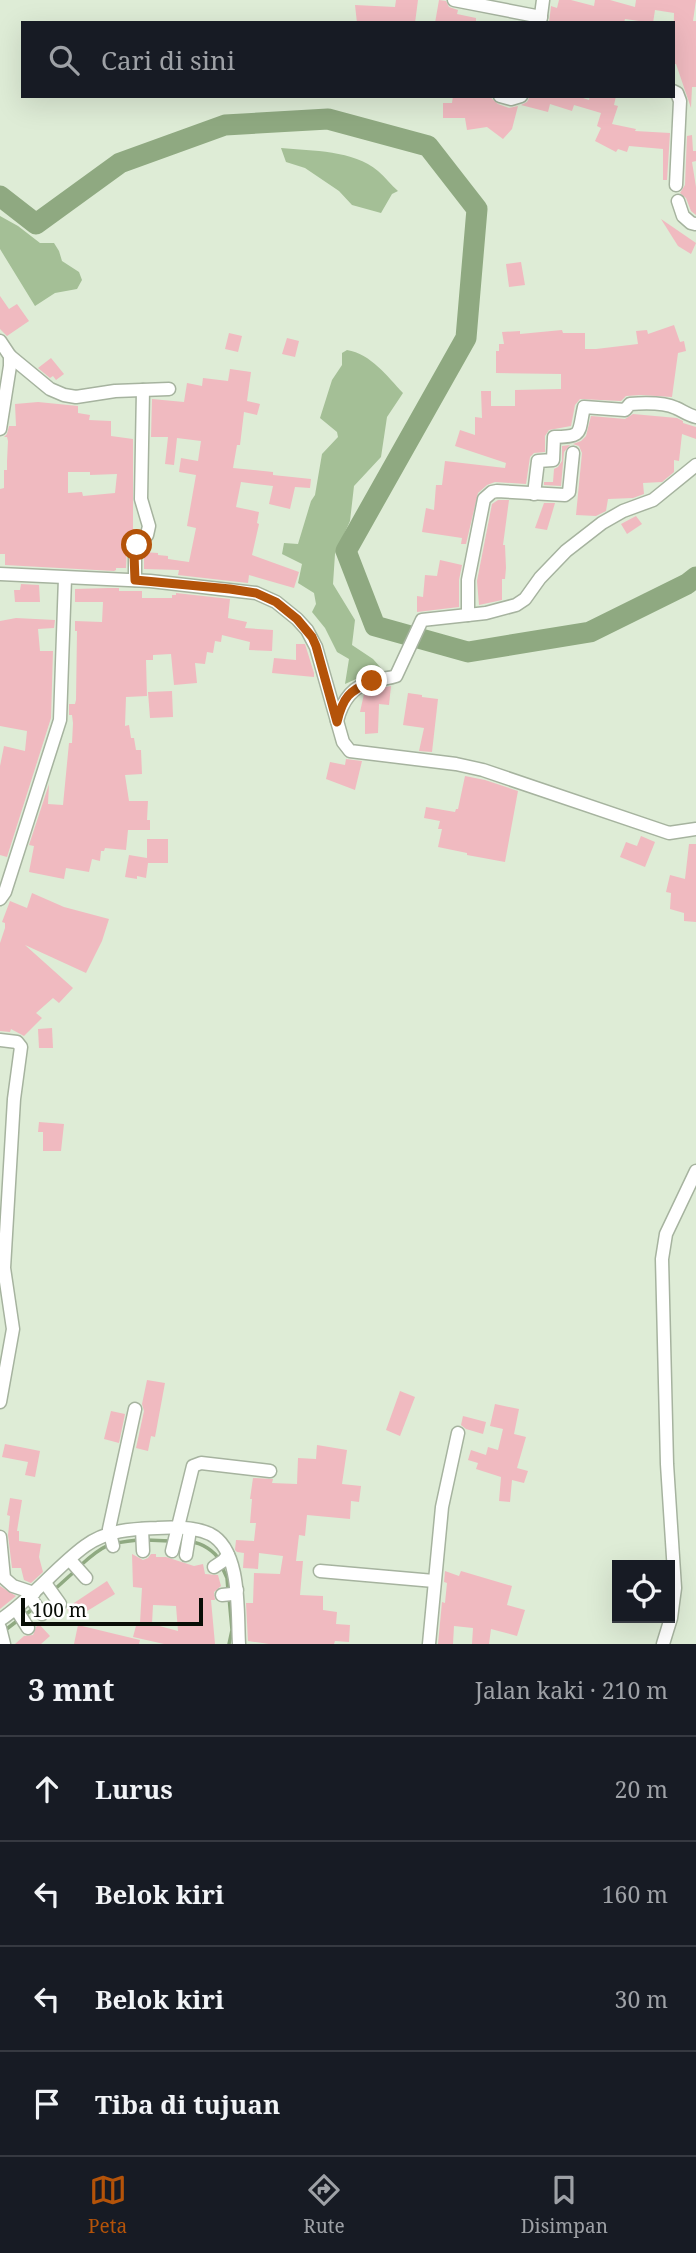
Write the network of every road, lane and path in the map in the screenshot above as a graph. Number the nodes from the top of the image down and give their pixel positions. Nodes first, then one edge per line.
1 (454, 0) edge
2 (543, 0) edge
3 (499, 9) junction
4 (540, 20) edge
5 (496, 21) edge
6 (675, 92) edge
7 (676, 185) dead end
8 (678, 201) dead end
9 (695, 224) edge
10 (0, 341) edge
11 (10, 356) junction
12 (169, 389) dead end
13 (143, 390) junction
14 (696, 417) edge
15 (0, 429) edge
16 (573, 453) dead end
17 (696, 465) edge
18 (534, 494) junction
19 (0, 574) edge
20 (65, 578) junction
21 (135, 580) junction
22 (468, 615) junction
23 (337, 722) junction
24 (696, 829) edge
25 (0, 899) edge
26 (0, 1040) edge
27 (696, 1171) edge
28 (0, 1402) edge
29 (135, 1409) dead end
30 (457, 1433) dead end
31 (270, 1471) dead end
32 (109, 1533) junction
33 (0, 1538) edge
34 (181, 1543) junction
35 (113, 1546) dead end
36 (320, 1572) dead end
37 (434, 1581) junction
38 (36, 1603) junction
39 (0, 1620) edge
40 (240, 1644) edge
41 (429, 1644) edge
42 (663, 1644) edge

1 - 3 street
2 - 4 street
3 - 4 street
3 - 5 street
6 - 7 street
8 - 9 street
10 - 11 street
11 - 13 street
11 - 15 street
12 - 13 street
13 - 21 street
14 - 18 street
16 - 18 street
17 - 22 street
18 - 22 street
19 - 20 street
20 - 21 street
20 - 25 street
21 - 23 street
22 - 23 street
23 - 24 street
26 - 28 street
27 - 42 street
29 - 32 street
30 - 37 street
31 - 34 street
32 - 34 street
32 - 35 street
32 - 38 street
33 - 38 street
34 - 40 street
36 - 37 street
37 - 41 street
38 - 39 street

